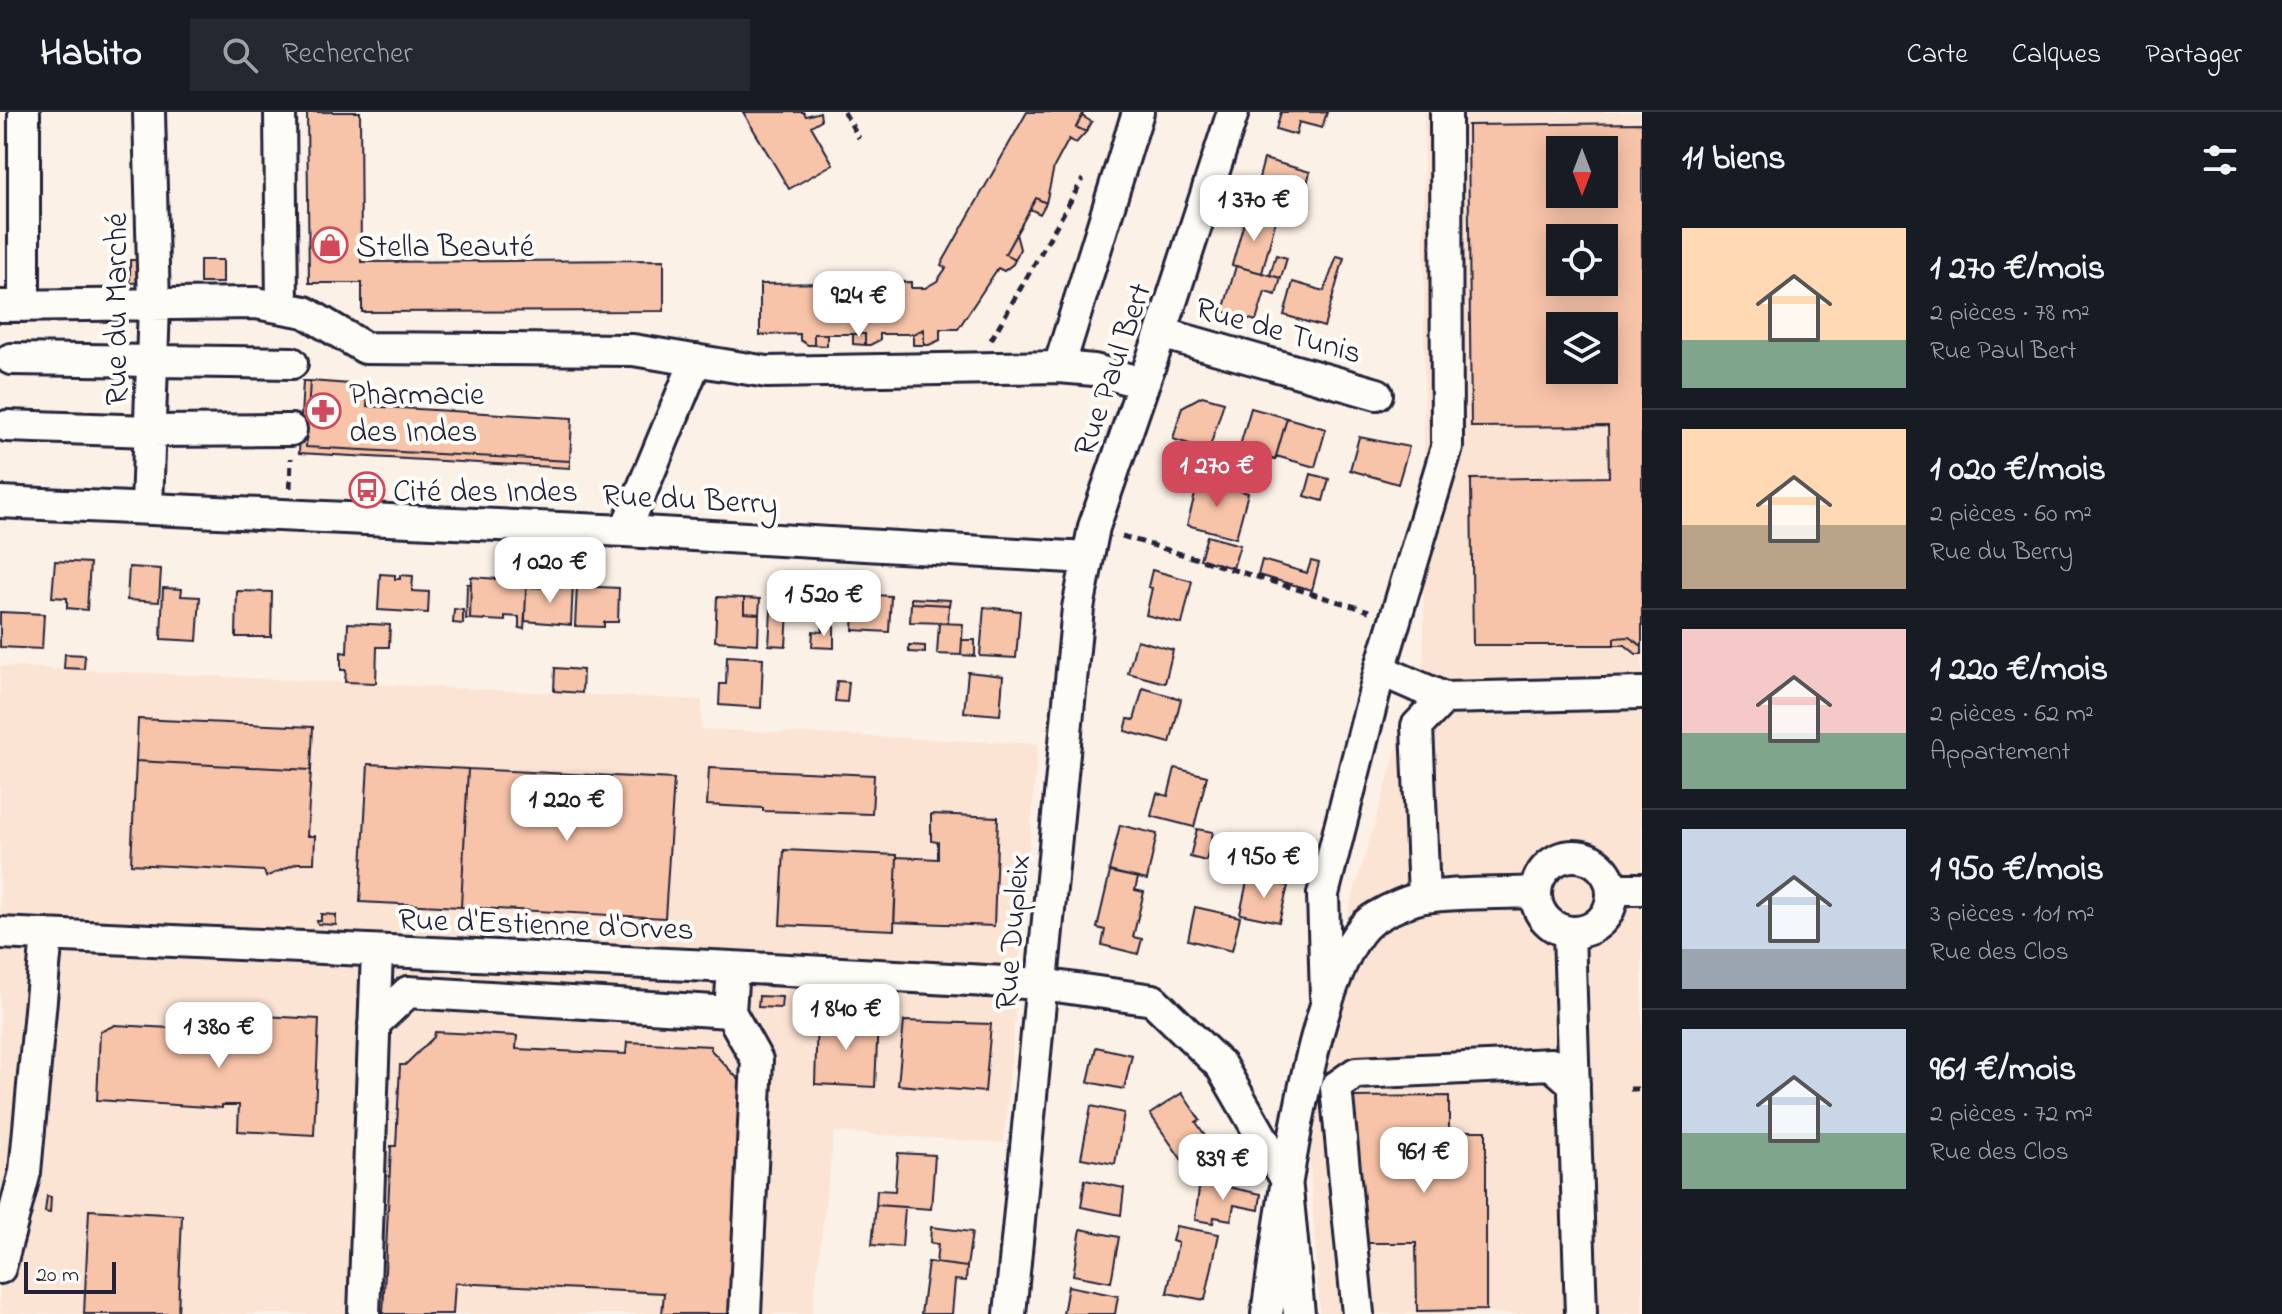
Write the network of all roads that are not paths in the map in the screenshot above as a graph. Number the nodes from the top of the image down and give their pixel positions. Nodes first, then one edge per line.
1 (24, 112) edge
2 (149, 112) edge
3 (280, 112) edge
4 (1138, 112) edge
5 (1233, 112) edge
6 (1446, 112) edge
7 (154, 305) junction
8 (12, 306) edge
9 (282, 307) junction
10 (1161, 333) junction
11 (11, 359) dead end
12 (696, 360) junction
13 (152, 361) junction
14 (292, 363) dead end
15 (1059, 367) junction
16 (1143, 383) junction
17 (1377, 394) dead end
18 (7, 426) dead end
19 (291, 430) dead end
20 (150, 431) junction
21 (0, 502) edge
22 (147, 507) junction
23 (625, 531) junction
24 (1087, 558) junction
25 (1380, 670) junction
26 (1642, 693) edge
27 (1444, 698) junction
28 (1628, 889) edge
29 (1536, 892) junction
30 (1424, 897) junction
31 (1569, 932) junction
32 (0, 933) edge
33 (47, 935) junction
34 (377, 951) junction
35 (733, 967) junction
36 (1042, 984) junction
37 (1326, 997) junction
38 (730, 1012) junction
39 (374, 1024) junction
40 (1574, 1084) junction
41 (1286, 1179) junction
42 (0, 1268) edge
43 (364, 1314) edge
44 (745, 1314) edge
45 (1010, 1314) edge
46 (1267, 1314) edge
47 (1299, 1314) edge
48 (1358, 1314) edge
49 (1581, 1314) edge

1 - 8 street
2 - 7 street, Rue du Marché
3 - 9 street
4 - 15 street
5 - 10 street, Rue Paul Bert
6 - 25 street
7 - 8 street
7 - 9 street
7 - 13 street, Rue du Marché
9 - 12 street
10 - 16 street, Rue Paul Bert
10 - 17 street, Rue de Tunis
11 - 13 street
12 - 15 street
12 - 23 street
13 - 14 street
13 - 20 street, Rue du Marché
15 - 16 street
16 - 24 street, Rue Paul Bert
18 - 20 street
19 - 20 street
20 - 22 street, Rue du Marché
21 - 22 street, Rue du Berry
22 - 23 street, Rue du Berry
23 - 24 street, Rue du Berry
24 - 36 street, Rue Dupleix
25 - 27 street
25 - 37 street
26 - 27 street
27 - 30 street
28 - 29 street
28 - 31 street
29 - 30 street
29 - 31 street
30 - 37 street
31 - 40 street
32 - 33 street, Rue d'Estienne d'Orves
33 - 34 street, Rue d'Estienne d'Orves
33 - 42 street
34 - 35 street, Rue d'Estienne d'Orves
34 - 39 street
35 - 36 street, Rue d'Estienne d'Orves
35 - 38 street
36 - 41 street, Rue d'Estienne d'Orves
36 - 45 street, Rue Dupleix
37 - 41 street
38 - 39 street
38 - 44 street
39 - 43 street
40 - 48 street
40 - 49 street
41 - 46 street
41 - 47 street

